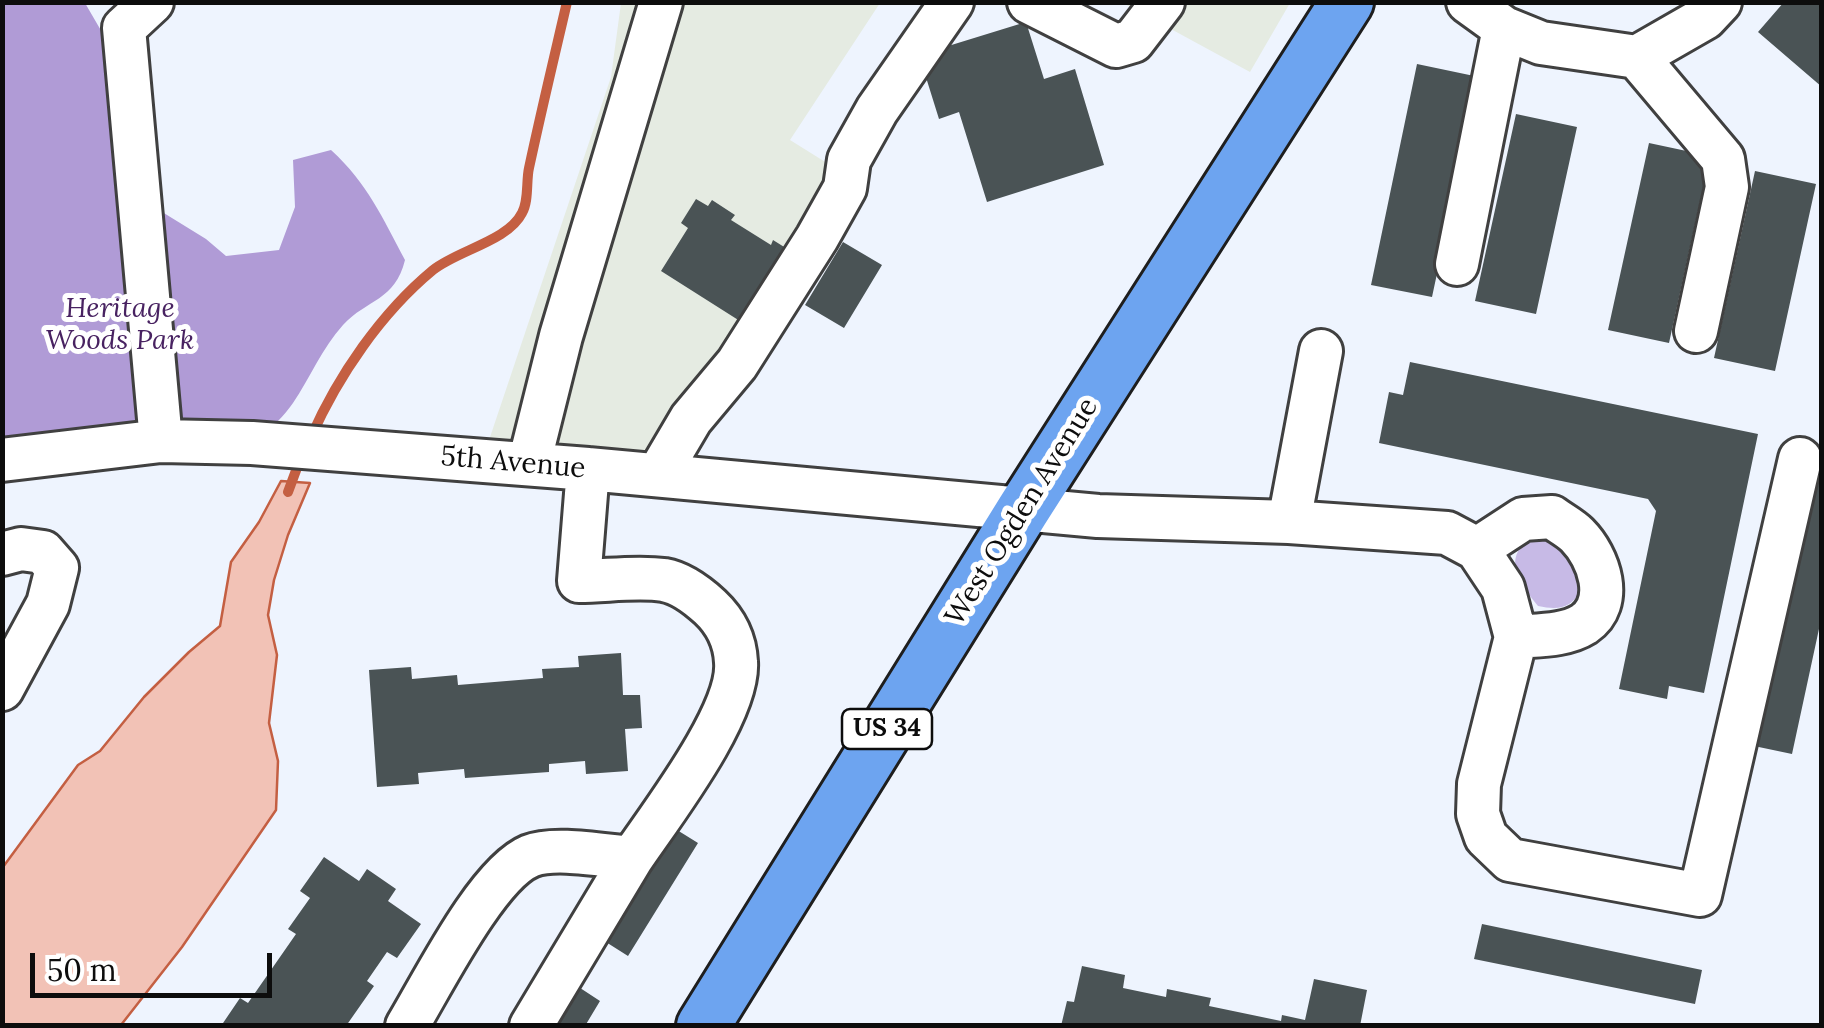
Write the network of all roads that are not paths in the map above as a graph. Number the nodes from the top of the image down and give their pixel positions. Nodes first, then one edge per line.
1 (660, 2) edge
2 (952, 2) edge
3 (1029, 2) edge
4 (1164, 2) edge
5 (1347, 2) edge
6 (1468, 2) edge
7 (1720, 2) edge
8 (138, 15) edge
9 (1504, 28) junction
10 (1637, 57) junction
11 (1457, 264) dead end
12 (1696, 332) dead end
13 (1321, 351) dead end
14 (161, 441) junction
15 (1800, 459) dead end
16 (2, 460) edge
17 (529, 464) junction
18 (588, 469) junction
19 (658, 476) junction
20 (1022, 510) junction
21 (1289, 522) junction
22 (1477, 550) junction
23 (2, 554) edge
24 (1516, 637) junction
25 (2, 689) edge
26 (632, 858) junction
27 (407, 1026) edge
28 (531, 1026) edge
29 (703, 1026) edge

1 - 17 street
2 - 19 street
3 - 4 street
5 - 20 main road, West Ogden Avenue / US 34
6 - 9 street
7 - 10 street
8 - 14 street
9 - 10 street
9 - 11 street
10 - 12 street
13 - 21 street
14 - 16 street, 5th Avenue
14 - 17 street, 5th Avenue
15 - 24 street
17 - 18 street, 5th Avenue
18 - 19 street, 5th Avenue
18 - 26 street
19 - 20 street, 5th Avenue
20 - 21 street, 5th Avenue
20 - 29 main road, West Ogden Avenue / US 34
21 - 22 street, 5th Avenue
22 - 24 street
22 - 24 street
23 - 25 street
26 - 27 street
26 - 28 street

